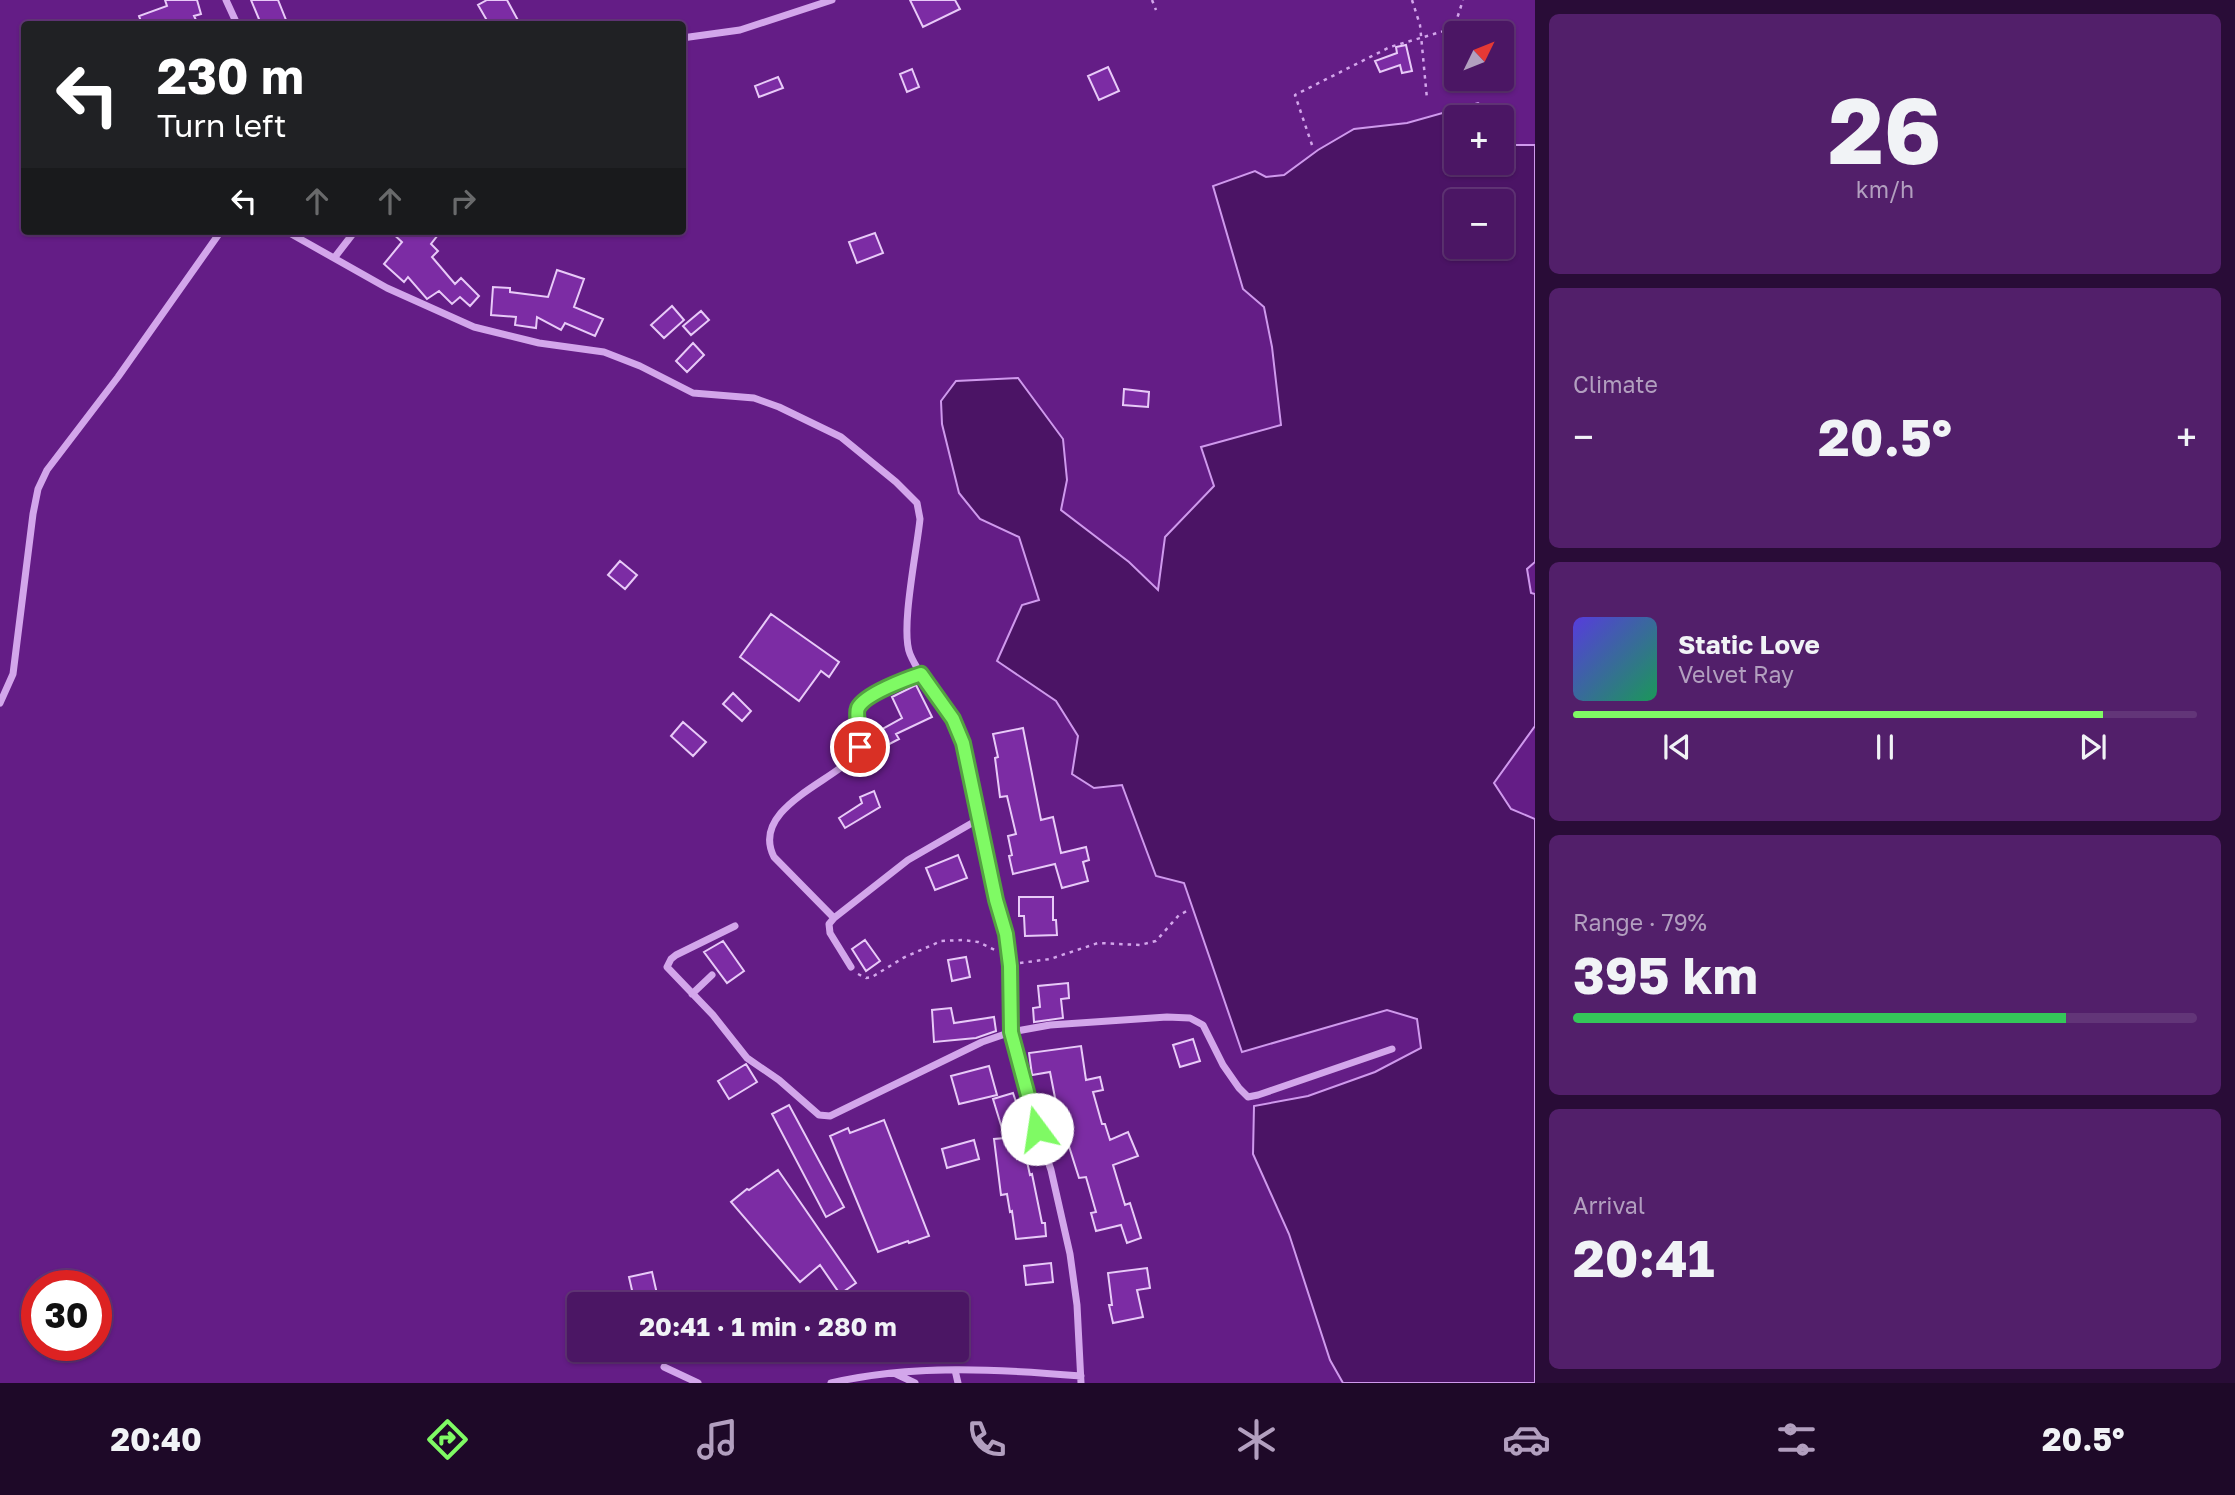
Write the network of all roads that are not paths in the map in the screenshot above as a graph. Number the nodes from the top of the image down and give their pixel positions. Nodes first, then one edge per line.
1 (226, 0) edge
2 (832, 0) edge
3 (236, 21) edge
4 (686, 37) edge
5 (218, 235) edge
6 (294, 235) edge
7 (352, 235) edge
8 (335, 257) junction
9 (921, 674) junction
10 (0, 703) edge
11 (979, 819) junction
12 (834, 918) junction
13 (735, 926) dead end
14 (851, 967) road end
15 (712, 975) dead end
16 (692, 994) junction
17 (1011, 1032) junction
18 (1392, 1049) dead end
19 (664, 1367) dead end
20 (955, 1370) junction
21 (896, 1374) junction
22 (1081, 1379) edge
23 (698, 1383) edge
24 (831, 1383) edge
25 (915, 1383) edge
26 (958, 1383) edge

1 - 3 street
2 - 4 street
5 - 10 street
6 - 8 street
7 - 8 street
8 - 9 street
9 - 11 street
9 - 12 street
11 - 12 street
11 - 17 street
12 - 14 street
13 - 16 street
15 - 16 street
16 - 17 street
17 - 18 street
17 - 22 street
19 - 23 street
20 - 21 street
20 - 22 street
20 - 26 street
21 - 24 street
21 - 25 street

